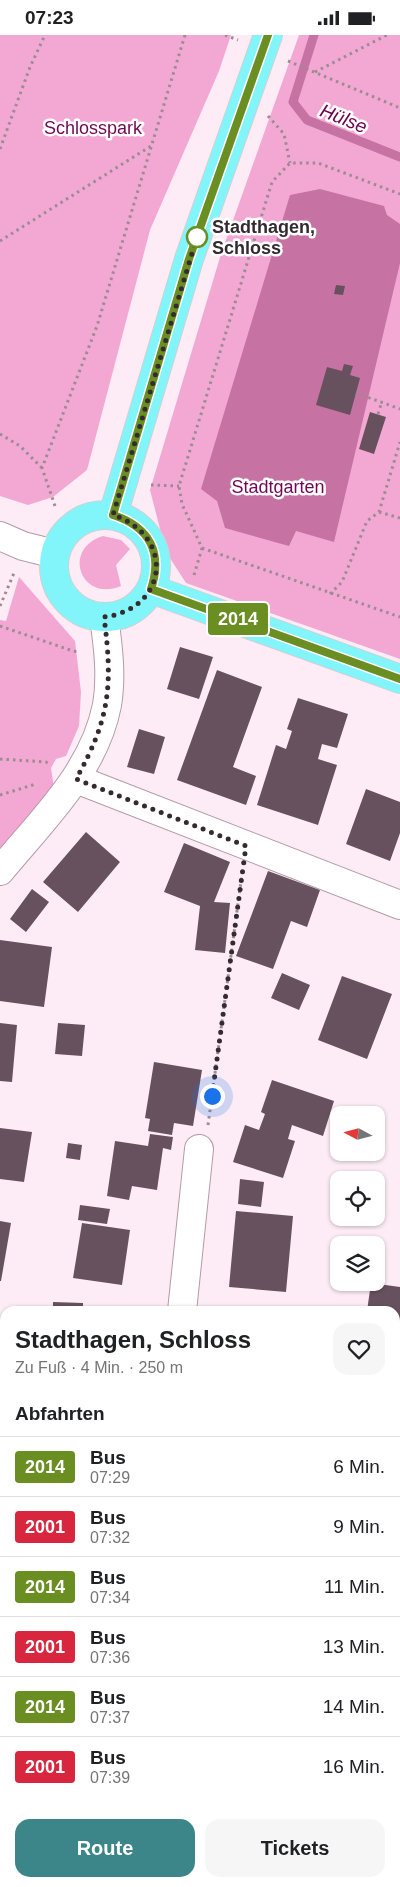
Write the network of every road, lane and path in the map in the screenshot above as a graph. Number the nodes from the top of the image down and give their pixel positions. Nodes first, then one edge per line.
1 (45, 35) edge
2 (185, 35) edge
3 (225, 35) edge
4 (268, 35) edge
5 (387, 35) edge
6 (235, 39) dead end
7 (298, 65) dead end
8 (315, 72) junction
9 (247, 91) junction
10 (400, 109) edge
11 (151, 146) junction
12 (0, 149) edge
13 (290, 163) junction
14 (400, 194) edge
15 (0, 241) edge
16 (356, 393) dead end
17 (382, 401) junction
18 (400, 409) edge
19 (378, 414) dead end
20 (0, 434) edge
21 (400, 442) edge
22 (42, 468) junction
23 (156, 485) dead end
24 (179, 486) junction
25 (55, 506) dead end
26 (379, 512) junction
27 (113, 515) junction
28 (400, 518) edge
29 (0, 536) edge
30 (202, 548) junction
31 (55, 554) junction
32 (16, 568) dead end
33 (195, 570) dead end
34 (151, 589) junction
35 (330, 594) junction
36 (0, 606) edge
37 (104, 617) junction
38 (400, 617) edge
39 (0, 626) edge
40 (73, 651) dead end
41 (400, 679) edge
42 (0, 759) edge
43 (76, 779) junction
44 (246, 846) junction
45 (0, 871) edge
46 (400, 905) edge
47 (199, 1149) joint
48 (183, 1306) edge

1 - 12 path
2 - 11 path
3 - 6 path
4 - 9 main road
5 - 8 path
7 - 8 path
8 - 10 path
9 - 13 path
9 - 27 main road
11 - 15 path
11 - 22 path
13 - 14 path
13 - 24 path
16 - 17 path
17 - 18 path
17 - 19 path
20 - 22 path
21 - 26 path
22 - 25 path
23 - 24 path
24 - 30 path
26 - 28 path
26 - 35 path
27 - 31 main road
27 - 34 main road
29 - 31 street
30 - 33 path
30 - 35 path
31 - 37 main road
32 - 36 path
34 - 37 main road
34 - 41 main road
35 - 38 path
37 - 43 street
39 - 40 path
42 - 43 path
43 - 44 street
43 - 45 street
44 - 46 street
44 - 47 path
47 - 48 street

